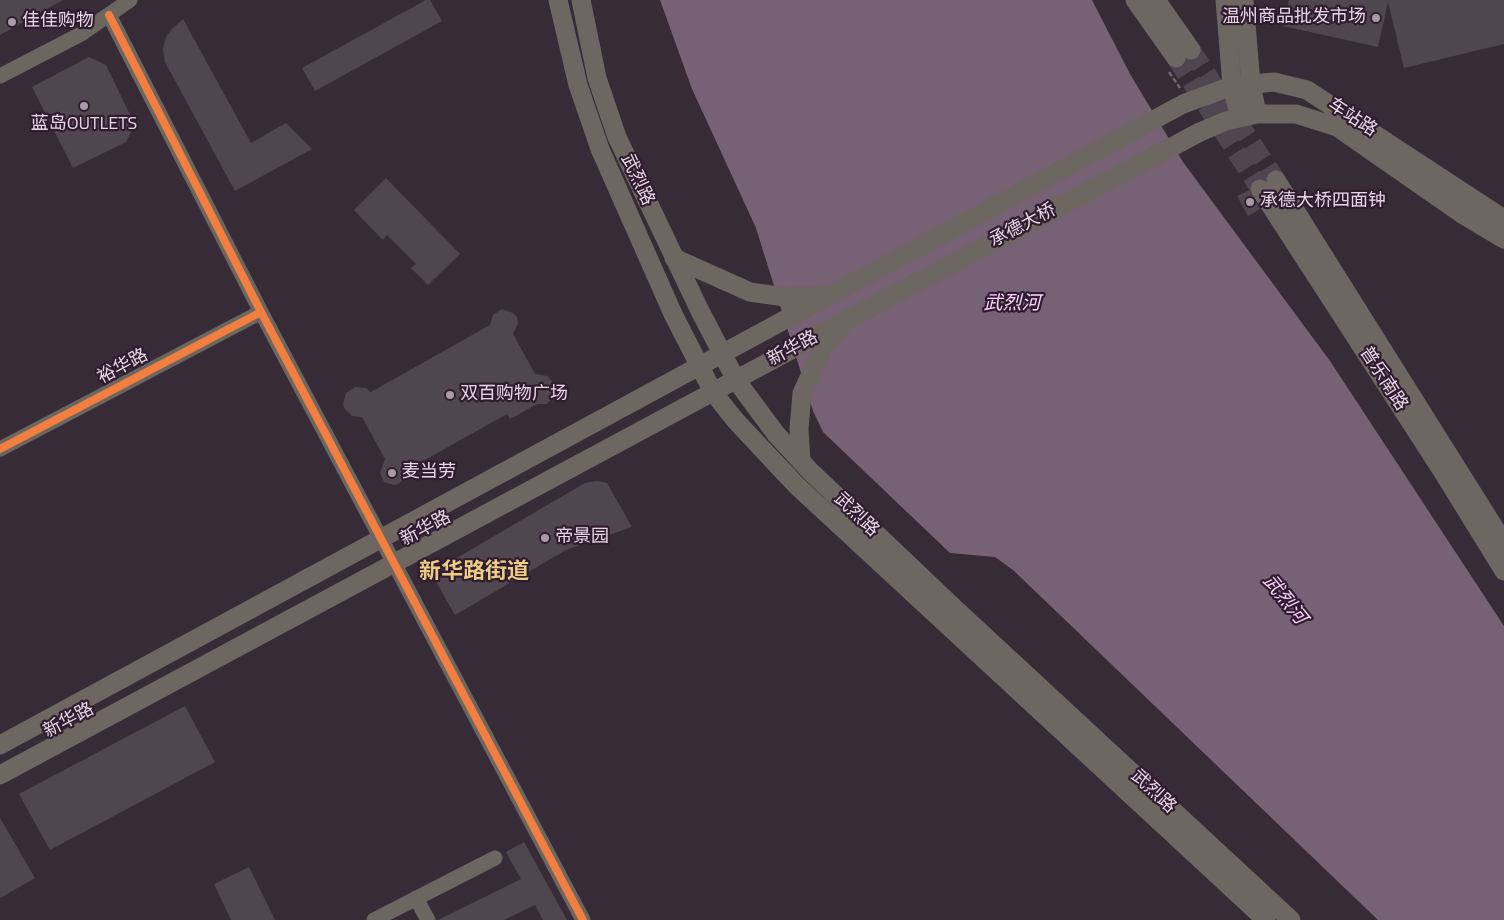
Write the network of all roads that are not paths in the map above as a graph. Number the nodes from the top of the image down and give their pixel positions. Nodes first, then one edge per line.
1 (558, 0) edge
2 (582, 0) edge
3 (1135, 0) edge
4 (1156, 0) edge
5 (1225, 0) edge
6 (1244, 0) edge
7 (124, 2) edge
8 (109, 16) junction
9 (0, 76) edge
10 (1250, 84) junction
11 (1232, 86) junction
12 (1183, 104) joint
13 (1249, 116) junction
14 (1200, 132) joint
15 (1504, 219) edge
16 (1504, 239) edge
17 (674, 258) junction
18 (830, 294) junction
19 (261, 312) junction
20 (845, 321) junction
21 (722, 353) junction
22 (700, 365) junction
23 (736, 380) junction
24 (713, 392) junction
25 (0, 449) edge
26 (801, 462) junction
27 (381, 538) junction
28 (1504, 542) edge
29 (394, 563) junction
30 (1504, 571) edge
31 (0, 745) edge
32 (0, 775) edge
33 (495, 858) dead end
34 (416, 898) junction
35 (374, 920) edge
36 (428, 920) edge
37 (583, 920) edge
38 (1266, 920) edge
39 (1291, 920) edge

1 - 22 main road, 武烈路
2 - 17 main road, 武烈路
3 - 4 main road
5 - 11 main road
6 - 10 main road
7 - 8 street
8 - 9 street
8 - 19 street
10 - 11 main road, 车站路
10 - 13 main road
10 - 15 main road, 车站路
11 - 12 main road, 车站路
11 - 13 main road
12 - 18 main road, 承德大桥
13 - 14 main road, 车站路
13 - 16 main road, 车站路
14 - 20 main road, 承德大桥
17 - 18 main road
17 - 21 main road, 武烈路
18 - 21 main road, 新华路
19 - 25 street, 裕华路
19 - 27 street
20 - 23 main road, 新华路
20 - 26 main road
21 - 22 main road, 新华路
21 - 23 main road, 武烈路
22 - 24 main road, 武烈路
22 - 27 main road, 新华路
23 - 24 main road, 新华路
23 - 26 main road, 武烈路
24 - 29 main road, 新华路
24 - 38 main road, 武烈路
26 - 39 main road, 武烈路
27 - 29 street
27 - 31 main road, 新华路
28 - 30 main road, 普乐南路
29 - 32 main road, 新华路
29 - 37 street
33 - 34 street
34 - 35 street
34 - 36 street

